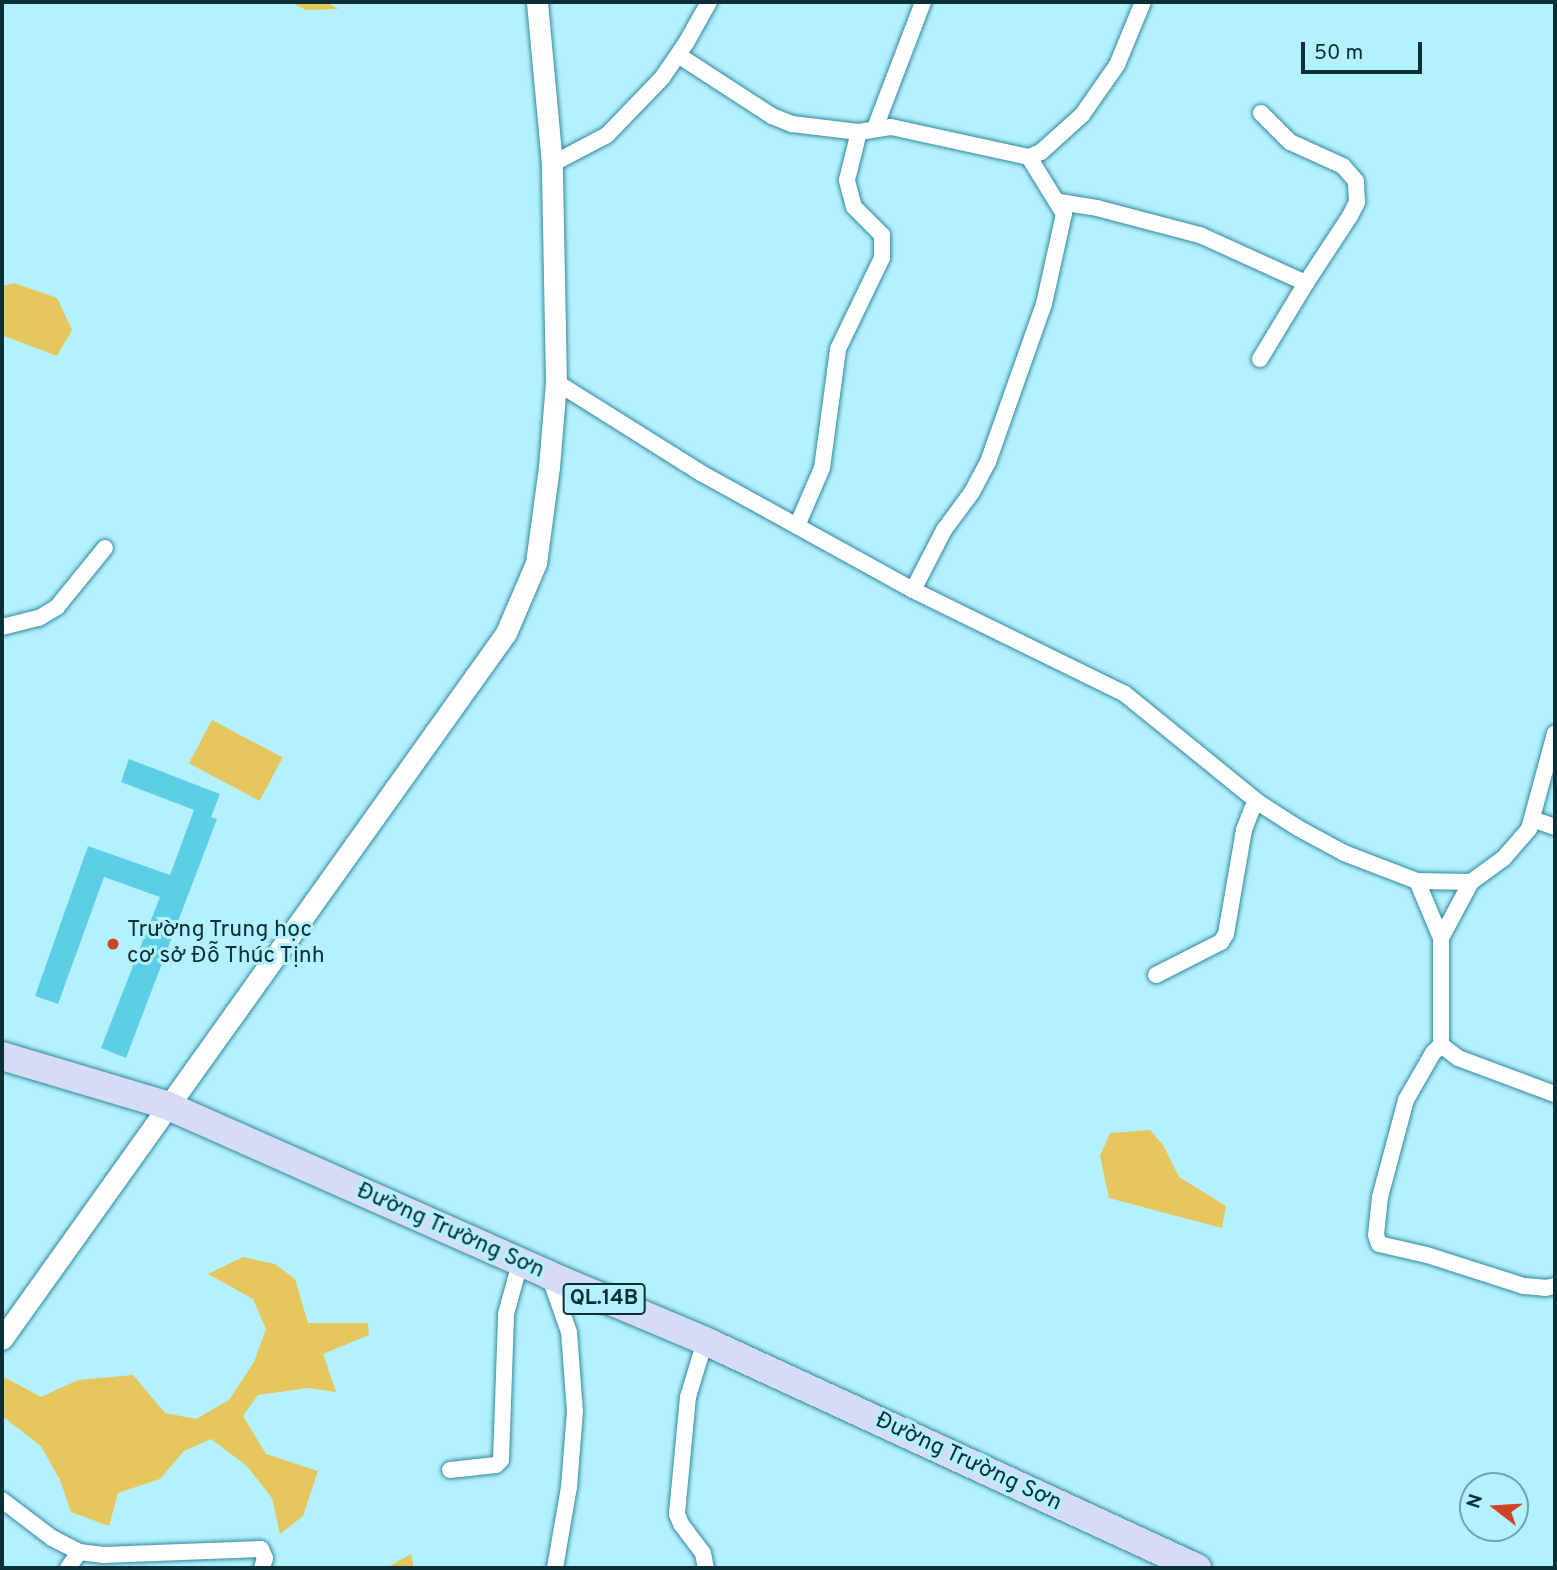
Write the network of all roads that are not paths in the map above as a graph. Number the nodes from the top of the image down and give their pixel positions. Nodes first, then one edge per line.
1 (537, 2) edge
2 (709, 2) edge
3 (923, 2) edge
4 (1143, 2) edge
5 (678, 55) junction
6 (1261, 113) dead end
7 (867, 130) junction
8 (1029, 157) junction
9 (552, 164) junction
10 (1059, 202) junction
11 (1306, 283) junction
12 (1260, 359) dead end
13 (556, 382) junction
14 (797, 526) junction
15 (105, 548) dead end
16 (913, 590) junction
17 (2, 627) edge
18 (1555, 733) edge
19 (1259, 803) junction
20 (1532, 819) junction
21 (1555, 827) edge
22 (1417, 881) junction
23 (1471, 882) junction
24 (1441, 938) junction
25 (1156, 975) dead end
26 (1441, 1045) junction
27 (2, 1056) edge
28 (1555, 1094) edge
29 (166, 1105) junction
30 (520, 1263) junction
31 (548, 1275) junction
32 (1555, 1286) edge
33 (2, 1339) edge
34 (705, 1341) junction
35 (450, 1470) dead end
36 (2, 1500) edge
37 (79, 1552) junction
38 (100, 1562) edge
39 (68, 1568) edge
40 (262, 1568) edge
41 (555, 1568) edge
42 (706, 1568) edge
43 (1197, 1568) edge

1 - 9 street
2 - 5 street
3 - 7 street
4 - 8 street
5 - 7 street
5 - 9 street
6 - 11 street
7 - 8 street
7 - 14 street
8 - 10 street
9 - 13 street
10 - 11 street
10 - 16 street
11 - 12 street
13 - 14 street
13 - 29 street
14 - 16 street
15 - 17 street
16 - 19 street
18 - 20 street
19 - 22 street
19 - 25 street
20 - 21 street
20 - 23 street
22 - 23 street
22 - 24 street
23 - 24 street
24 - 26 street
26 - 28 street
26 - 32 street
27 - 29 highway, Đường Trường Sơn / QL.14B
29 - 30 highway, Đường Trường Sơn / QL.14B
29 - 33 street
30 - 31 highway, Đường Trường Sơn / QL.14B
30 - 35 street
31 - 34 highway, Đường Trường Sơn / QL.14B
31 - 41 street
34 - 42 street
34 - 43 highway, Đường Trường Sơn / QL.14B
36 - 37 street
37 - 38 street
37 - 39 street
38 - 40 street

